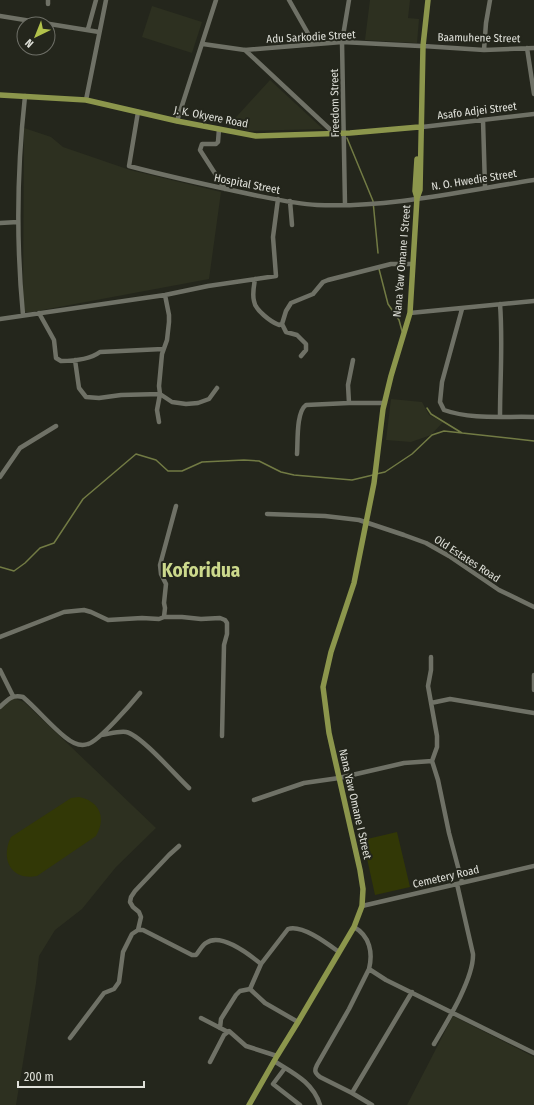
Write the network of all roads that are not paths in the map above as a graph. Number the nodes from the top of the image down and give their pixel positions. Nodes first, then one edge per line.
1 (96, 0) edge
2 (106, 0) edge
3 (216, 0) edge
4 (289, 0) edge
5 (349, 0) edge
6 (427, 0) edge
7 (490, 0) edge
8 (0, 16) edge
9 (88, 29) junction
10 (99, 32) junction
11 (342, 42) junction
12 (203, 44) junction
13 (314, 44) junction
14 (422, 46) junction
15 (527, 48) junction
16 (534, 48) edge
17 (245, 50) junction
18 (484, 50) junction
19 (534, 94) edge
20 (0, 95) edge
21 (25, 96) junction
22 (86, 100) junction
23 (138, 112) junction
24 (534, 114) edge
25 (483, 120) junction
26 (177, 121) junction
27 (421, 127) junction
28 (219, 130) junction
29 (335, 134) junction
30 (344, 134) junction
31 (534, 180) edge
32 (485, 187) junction
33 (225, 189) junction
34 (417, 198) junction
35 (278, 199) junction
36 (290, 201) junction
37 (345, 206) junction
38 (18, 222) junction
39 (0, 223) edge
40 (292, 225) dead end
41 (413, 264) junction
42 (255, 279) junction
43 (165, 295) junction
44 (534, 301) edge
45 (500, 304) junction
46 (462, 309) junction
47 (39, 313) junction
48 (410, 313) junction
49 (23, 315) junction
50 (0, 319) edge
51 (282, 324) junction
52 (164, 349) junction
53 (301, 356) dead end
54 (75, 360) junction
55 (353, 360) dead end
56 (217, 388) dead end
57 (160, 394) junction
58 (349, 403) junction
59 (385, 403) junction
60 (500, 416) junction
61 (534, 417) edge
62 (159, 422) dead end
63 (56, 426) dead end
64 (297, 454) dead end
65 (0, 477) edge
66 (176, 506) dead end
67 (268, 514) dead end
68 (367, 522) junction
69 (534, 607) edge
70 (164, 617) junction
71 (0, 637) edge
72 (431, 657) dead end
73 (0, 670) edge
74 (534, 675) edge
75 (534, 690) edge
76 (140, 693) dead end
77 (13, 696) junction
78 (431, 703) junction
79 (0, 707) edge
80 (534, 713) edge
81 (101, 735) junction
82 (222, 736) dead end
83 (432, 761) junction
84 (339, 778) junction
85 (189, 788) dead end
86 (254, 800) dead end
87 (179, 846) dead end
88 (534, 866) edge
89 (459, 883) junction
90 (362, 906) junction
91 (354, 927) junction
92 (138, 930) junction
93 (339, 952) junction
94 (261, 964) junction
95 (369, 969) junction
96 (250, 989) junction
97 (412, 992) junction
98 (453, 1012) junction
99 (201, 1018) dead end
100 (298, 1022) junction
101 (220, 1028) junction
102 (228, 1032) junction
103 (70, 1038) dead end
104 (434, 1044) dead end
105 (534, 1053) edge
106 (275, 1058) junction
107 (210, 1062) dead end
108 (285, 1068) junction
109 (352, 1093) junction
110 (249, 1105) edge
111 (300, 1105) edge
112 (320, 1105) edge
113 (372, 1105) edge

1 - 9 street
2 - 10 street
3 - 12 street
4 - 13 street
5 - 11 street, Freedom Street
6 - 14 main road, Nana Yaw Omane I Street
7 - 18 street
8 - 9 street
9 - 10 street
10 - 22 street
11 - 13 street, Adu Sarkodie Street
11 - 14 street, Adu Sarkodie Street
11 - 30 street, Freedom Street
12 - 17 street, Adu Sarkodie Street
12 - 26 street
13 - 17 street, Adu Sarkodie Street
14 - 18 street, Baamuhene Street
14 - 27 main road, Nana Yaw Omane I Street
15 - 16 street, Baamuhene Street
15 - 18 street, Baamuhene Street
15 - 19 street
17 - 29 street
20 - 21 main road, J. K. Okyere Road
21 - 22 main road, J. K. Okyere Road
21 - 38 street
22 - 23 main road, J. K. Okyere Road
23 - 26 main road, J. K. Okyere Road
23 - 33 street, Hospital Street
24 - 25 street, Asafo Adjei Street
25 - 27 street, Asafo Adjei Street
25 - 32 street
26 - 28 main road, J. K. Okyere Road
27 - 30 main road, J. K. Okyere Road
27 - 34 main road, Nana Yaw Omane I Street
28 - 29 main road, J. K. Okyere Road
28 - 33 street
29 - 30 main road, J. K. Okyere Road
30 - 37 street, Freedom Street
31 - 32 street, N. O. Hwedie Street
32 - 34 street, N. O. Hwedie Street
33 - 35 street, Hospital Street
34 - 37 street, Hospital Street
34 - 41 main road, Nana Yaw Omane I Street
35 - 36 street, Hospital Street
35 - 42 street
36 - 37 street, Hospital Street
36 - 40 street
38 - 39 street
38 - 49 street
41 - 48 main road, Nana Yaw Omane I Street
41 - 51 street
42 - 43 street
42 - 51 street
43 - 47 street
43 - 52 street
44 - 45 street
45 - 46 street
45 - 60 street
46 - 48 street
46 - 60 street
47 - 49 street
47 - 54 street
48 - 59 main road, Nana Yaw Omane I Street
49 - 50 street
51 - 53 street
52 - 54 street
52 - 57 street
54 - 57 street
55 - 58 street
56 - 57 street
57 - 62 street
58 - 59 street
58 - 64 street
59 - 68 main road, Nana Yaw Omane I Street
60 - 61 street
63 - 65 street
66 - 70 street
67 - 68 street, Old Estates Road
68 - 69 street, Old Estates Road
68 - 84 main road, Nana Yaw Omane I Street
70 - 71 street
70 - 82 street
72 - 78 street
73 - 77 street
74 - 75 street
76 - 81 street
77 - 79 street
77 - 81 street
78 - 80 street
78 - 83 street
81 - 85 street
83 - 84 street
83 - 89 street
84 - 86 street
84 - 90 main road, Nana Yaw Omane I Street
87 - 92 street
88 - 89 street, Cemetery Road
89 - 90 street, Cemetery Road
89 - 98 street
90 - 91 main road, Nana Yaw Omane I Street
91 - 93 main road, Nana Yaw Omane I Street
91 - 95 street
92 - 94 street
92 - 103 street
93 - 94 street
93 - 100 main road, Nana Yaw Omane I Street
94 - 96 street
95 - 97 street
95 - 109 street
96 - 100 street
96 - 101 street
97 - 98 street
97 - 109 street
98 - 104 street
98 - 105 street
99 - 101 street
100 - 106 main road, Nana Yaw Omane I Street
101 - 102 street
102 - 106 street
102 - 107 street
106 - 108 street
106 - 110 main road, Nana Yaw Omane I Street
108 - 111 street
108 - 112 street
109 - 113 street

